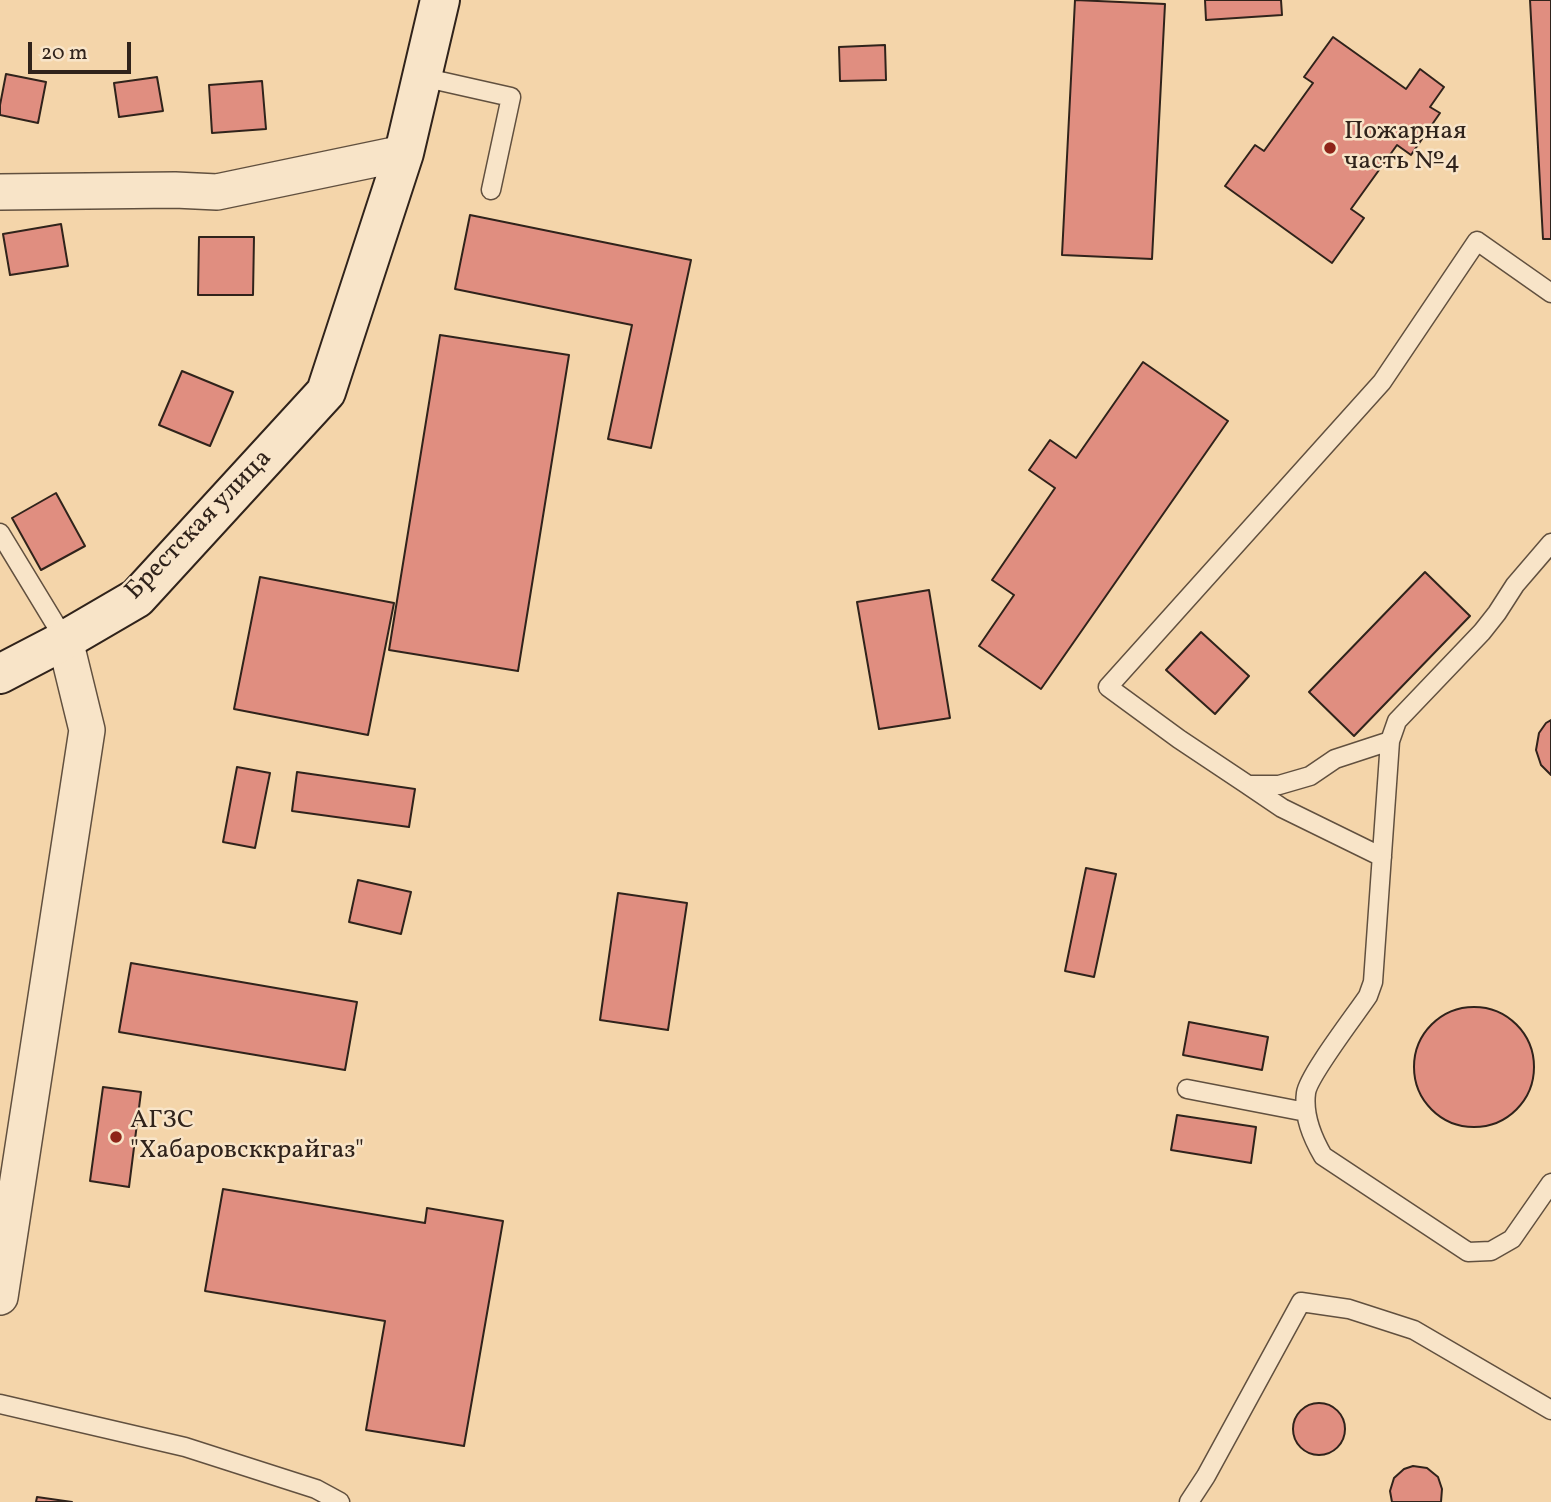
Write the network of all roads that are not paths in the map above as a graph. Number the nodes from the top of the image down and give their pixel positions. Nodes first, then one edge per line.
1 (440, 0) edge
2 (422, 77) junction
3 (404, 153) junction
4 (491, 190) dead end
5 (0, 192) edge
6 (1551, 293) edge
7 (0, 533) edge
8 (1551, 543) edge
9 (65, 640) junction
10 (0, 674) edge
11 (1390, 741) junction
12 (1248, 785) junction
13 (1382, 857) junction
14 (1187, 1089) dead end
15 (1307, 1112) junction
16 (1551, 1184) edge
17 (0, 1297) edge
18 (0, 1404) edge
19 (1551, 1410) edge
20 (340, 1502) edge
21 (1189, 1502) edge

1 - 2 street, Брестская улица
2 - 3 street, Брестская улица
2 - 4 lane
3 - 5 street
3 - 9 street, Брестская улица
6 - 12 lane
7 - 9 lane
8 - 11 lane
9 - 10 street, Брестская улица
9 - 17 street
11 - 12 lane
11 - 13 lane
12 - 13 lane
13 - 15 lane
14 - 15 lane
15 - 16 lane
18 - 20 lane
19 - 21 lane

